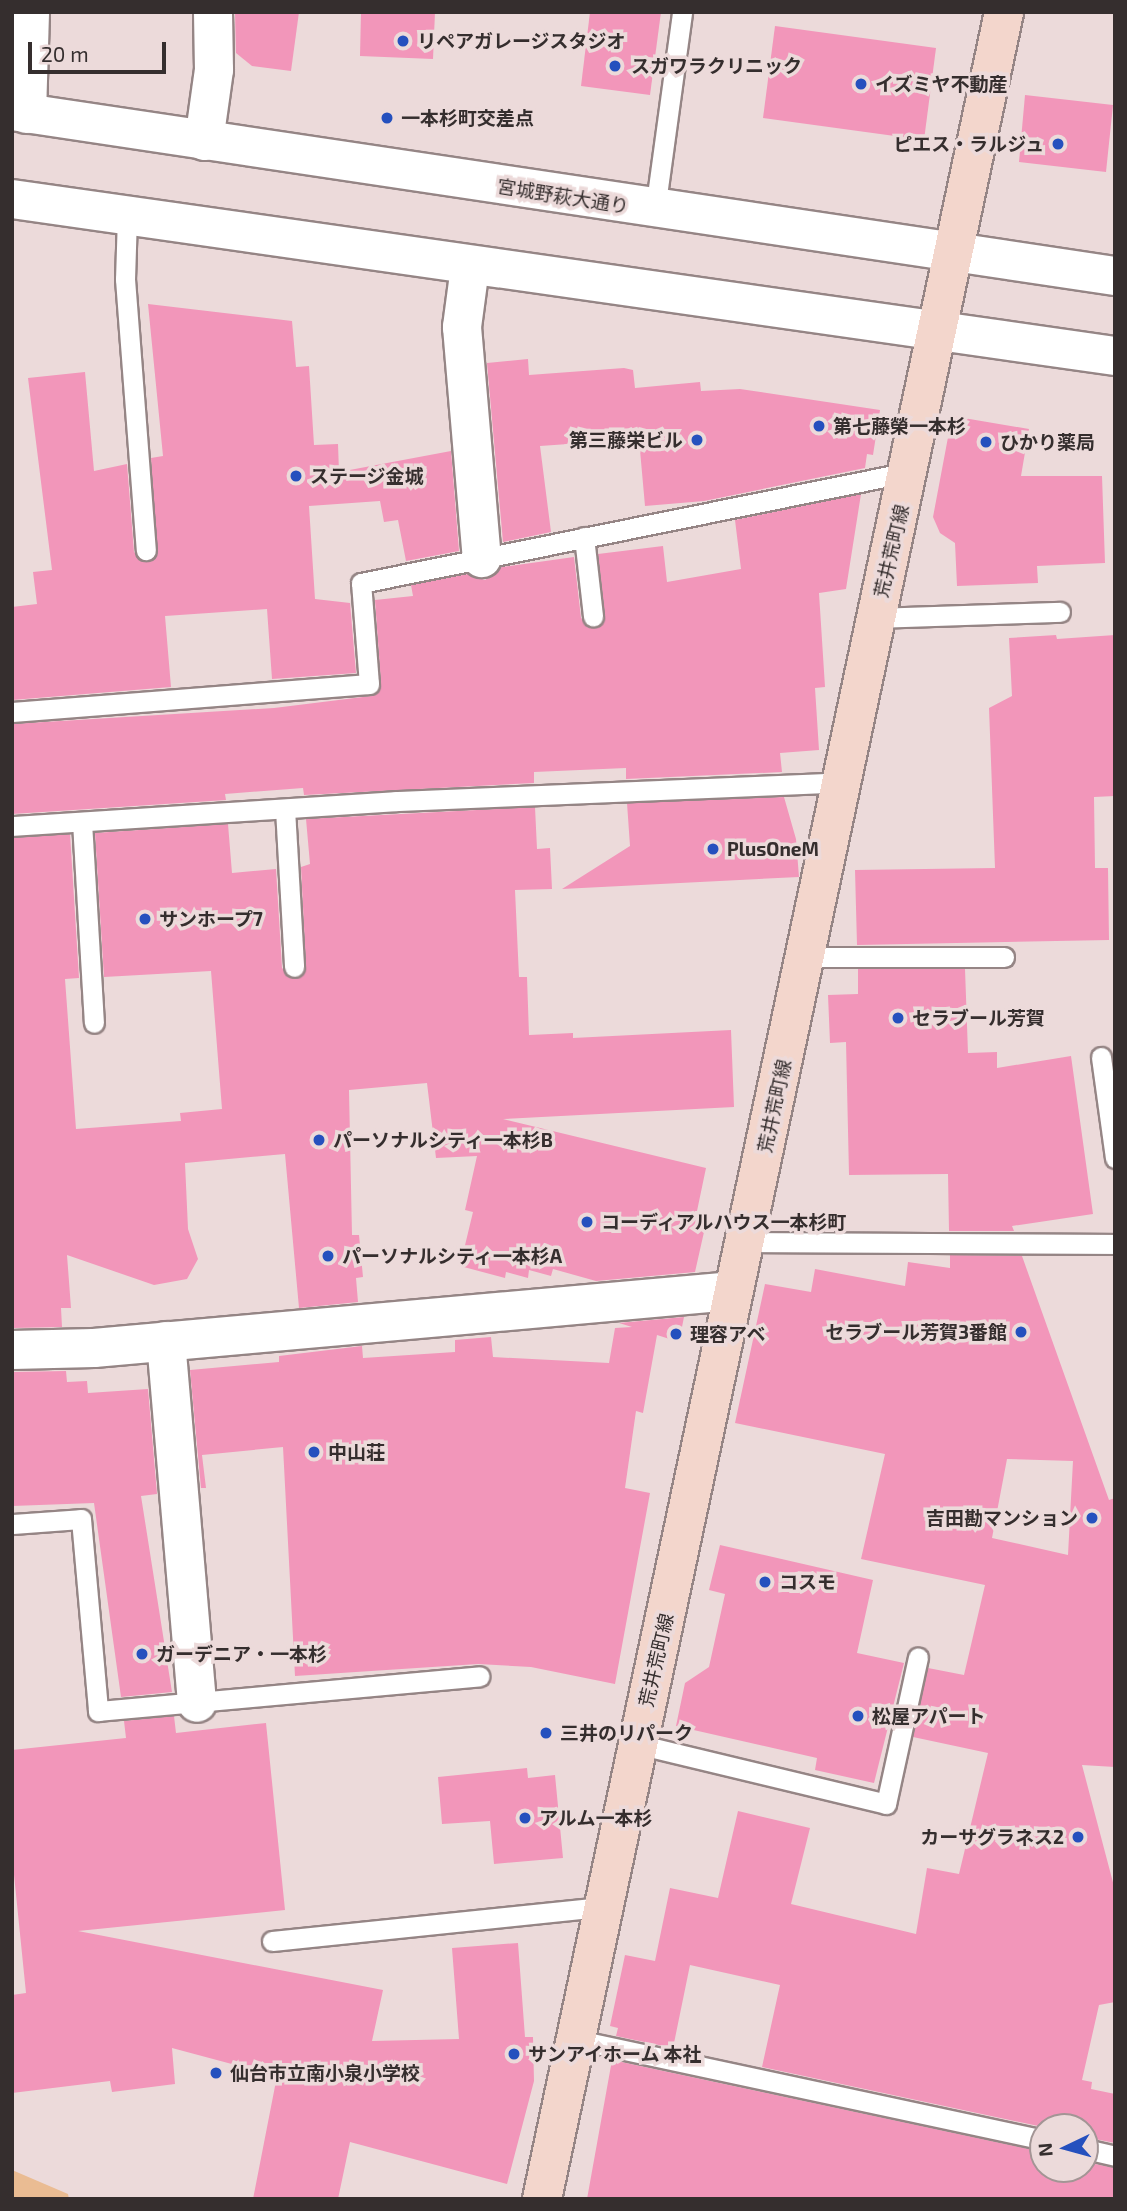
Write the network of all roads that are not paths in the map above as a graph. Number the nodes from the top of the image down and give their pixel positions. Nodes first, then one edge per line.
1 (30, 12) edge
2 (213, 12) edge
3 (682, 12) edge
4 (1004, 12) edge
5 (20, 113) edge
6 (204, 141) junction
7 (12, 200) edge
8 (655, 210) junction
9 (127, 216) junction
10 (955, 253) junction
11 (470, 267) junction
12 (1115, 276) edge
13 (938, 330) junction
14 (1115, 356) edge
15 (909, 472) junction
16 (584, 537) junction
17 (146, 550) dead end
18 (482, 558) junction
19 (1060, 612) dead end
20 (593, 616) dead end
21 (876, 618) junction
22 (12, 712) edge
23 (841, 782) junction
24 (285, 809) junction
25 (82, 822) junction
26 (12, 826) edge
27 (804, 957) junction
28 (1004, 957) dead end
29 (294, 967) dead end
30 (94, 1023) dead end
31 (1101, 1058) dead end
32 (1115, 1158) edge
33 (745, 1242) junction
34 (1115, 1244) edge
35 (733, 1290) junction
36 (166, 1341) junction
37 (12, 1350) edge
38 (12, 1524) edge
39 (918, 1657) dead end
40 (479, 1676) dead end
41 (197, 1703) junction
42 (637, 1744) junction
43 (602, 1907) junction
44 (272, 1941) dead end
45 (573, 2039) junction
46 (1029, 2137) edge
47 (542, 2199) edge

1 - 5 street
2 - 6 street
3 - 8 lane
4 - 10 main road, 荒井荒町線
5 - 6 street, 宮城野萩大通り
6 - 8 street, 宮城野萩大通り
7 - 9 street
8 - 10 street, 宮城野萩大通り
9 - 11 street
9 - 17 lane
10 - 12 street, 宮城野萩大通り
10 - 13 main road, 荒井荒町線
11 - 13 street
11 - 18 street
13 - 14 street
13 - 15 main road, 荒井荒町線
15 - 16 lane
15 - 21 main road, 荒井荒町線
16 - 18 lane
16 - 20 lane
18 - 22 lane
19 - 21 lane
21 - 23 main road, 荒井荒町線
23 - 24 lane
23 - 27 main road, 荒井荒町線
24 - 25 lane
24 - 29 lane
25 - 26 lane
25 - 30 lane
27 - 28 lane
27 - 33 main road, 荒井荒町線
31 - 32 lane
33 - 34 lane
33 - 35 main road, 荒井荒町線
35 - 36 street
35 - 42 main road, 荒井荒町線
36 - 37 street
36 - 41 street
38 - 41 lane
39 - 42 lane
40 - 41 lane
42 - 43 main road, 荒井荒町線
43 - 44 lane
43 - 45 main road, 荒井荒町線
45 - 46 lane
45 - 47 main road, 荒井荒町線

